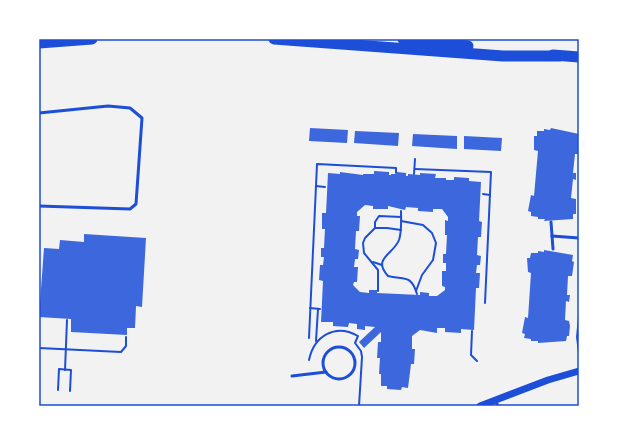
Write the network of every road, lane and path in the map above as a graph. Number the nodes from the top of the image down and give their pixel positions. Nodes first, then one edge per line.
1 (92, 39) edge
2 (274, 39) edge
3 (403, 39) edge
4 (39, 42) edge
5 (559, 56) junction
6 (579, 57) edge
7 (39, 113) edge
8 (415, 159) dead end
9 (414, 169) junction
10 (396, 173) dead end
11 (414, 174) dead end
12 (316, 186) junction
13 (325, 187) dead end
14 (483, 194) dead end
15 (490, 195) junction
16 (39, 206) edge
17 (401, 211) dead end
18 (401, 217) junction
19 (401, 221) junction
20 (551, 222) dead end
21 (376, 228) junction
22 (401, 230) junction
23 (552, 236) junction
24 (579, 238) edge
25 (552, 248) dead end
26 (372, 262) junction
27 (382, 265) junction
28 (378, 291) dead end
29 (485, 303) dead end
30 (310, 308) junction
31 (579, 317) edge
32 (67, 320) dead end
33 (472, 331) dead end
34 (126, 337) dead end
35 (309, 338) dead end
36 (316, 342) junction
37 (39, 348) edge
38 (66, 349) junction
39 (579, 353) edge
40 (309, 360) dead end
41 (477, 361) dead end
42 (65, 370) junction
43 (579, 371) edge
44 (326, 372) junction
45 (292, 376) dead end
46 (58, 390) dead end
47 (70, 391) dead end
48 (497, 403) edge
49 (359, 406) edge
50 (480, 406) edge

1 - 4 highway
2 - 5 highway
3 - 5 highway
5 - 6 highway
7 - 16 lane
8 - 9 path
9 - 11 path
9 - 15 path
10 - 12 path
12 - 13 path
12 - 30 path
14 - 15 path
15 - 29 path
17 - 18 path
18 - 19 path
18 - 21 path
19 - 22 path
19 - 27 path
20 - 23 lane
21 - 22 path
21 - 26 path
22 - 27 path
23 - 24 lane
23 - 25 lane
26 - 27 path
26 - 28 path
30 - 35 path
30 - 36 path
31 - 39 path
32 - 38 path
33 - 41 path
34 - 38 path
36 - 40 path
36 - 49 path
37 - 38 path
38 - 42 path
42 - 46 path
42 - 47 path
43 - 48 street
44 - 44 lane
44 - 45 lane
48 - 50 street

